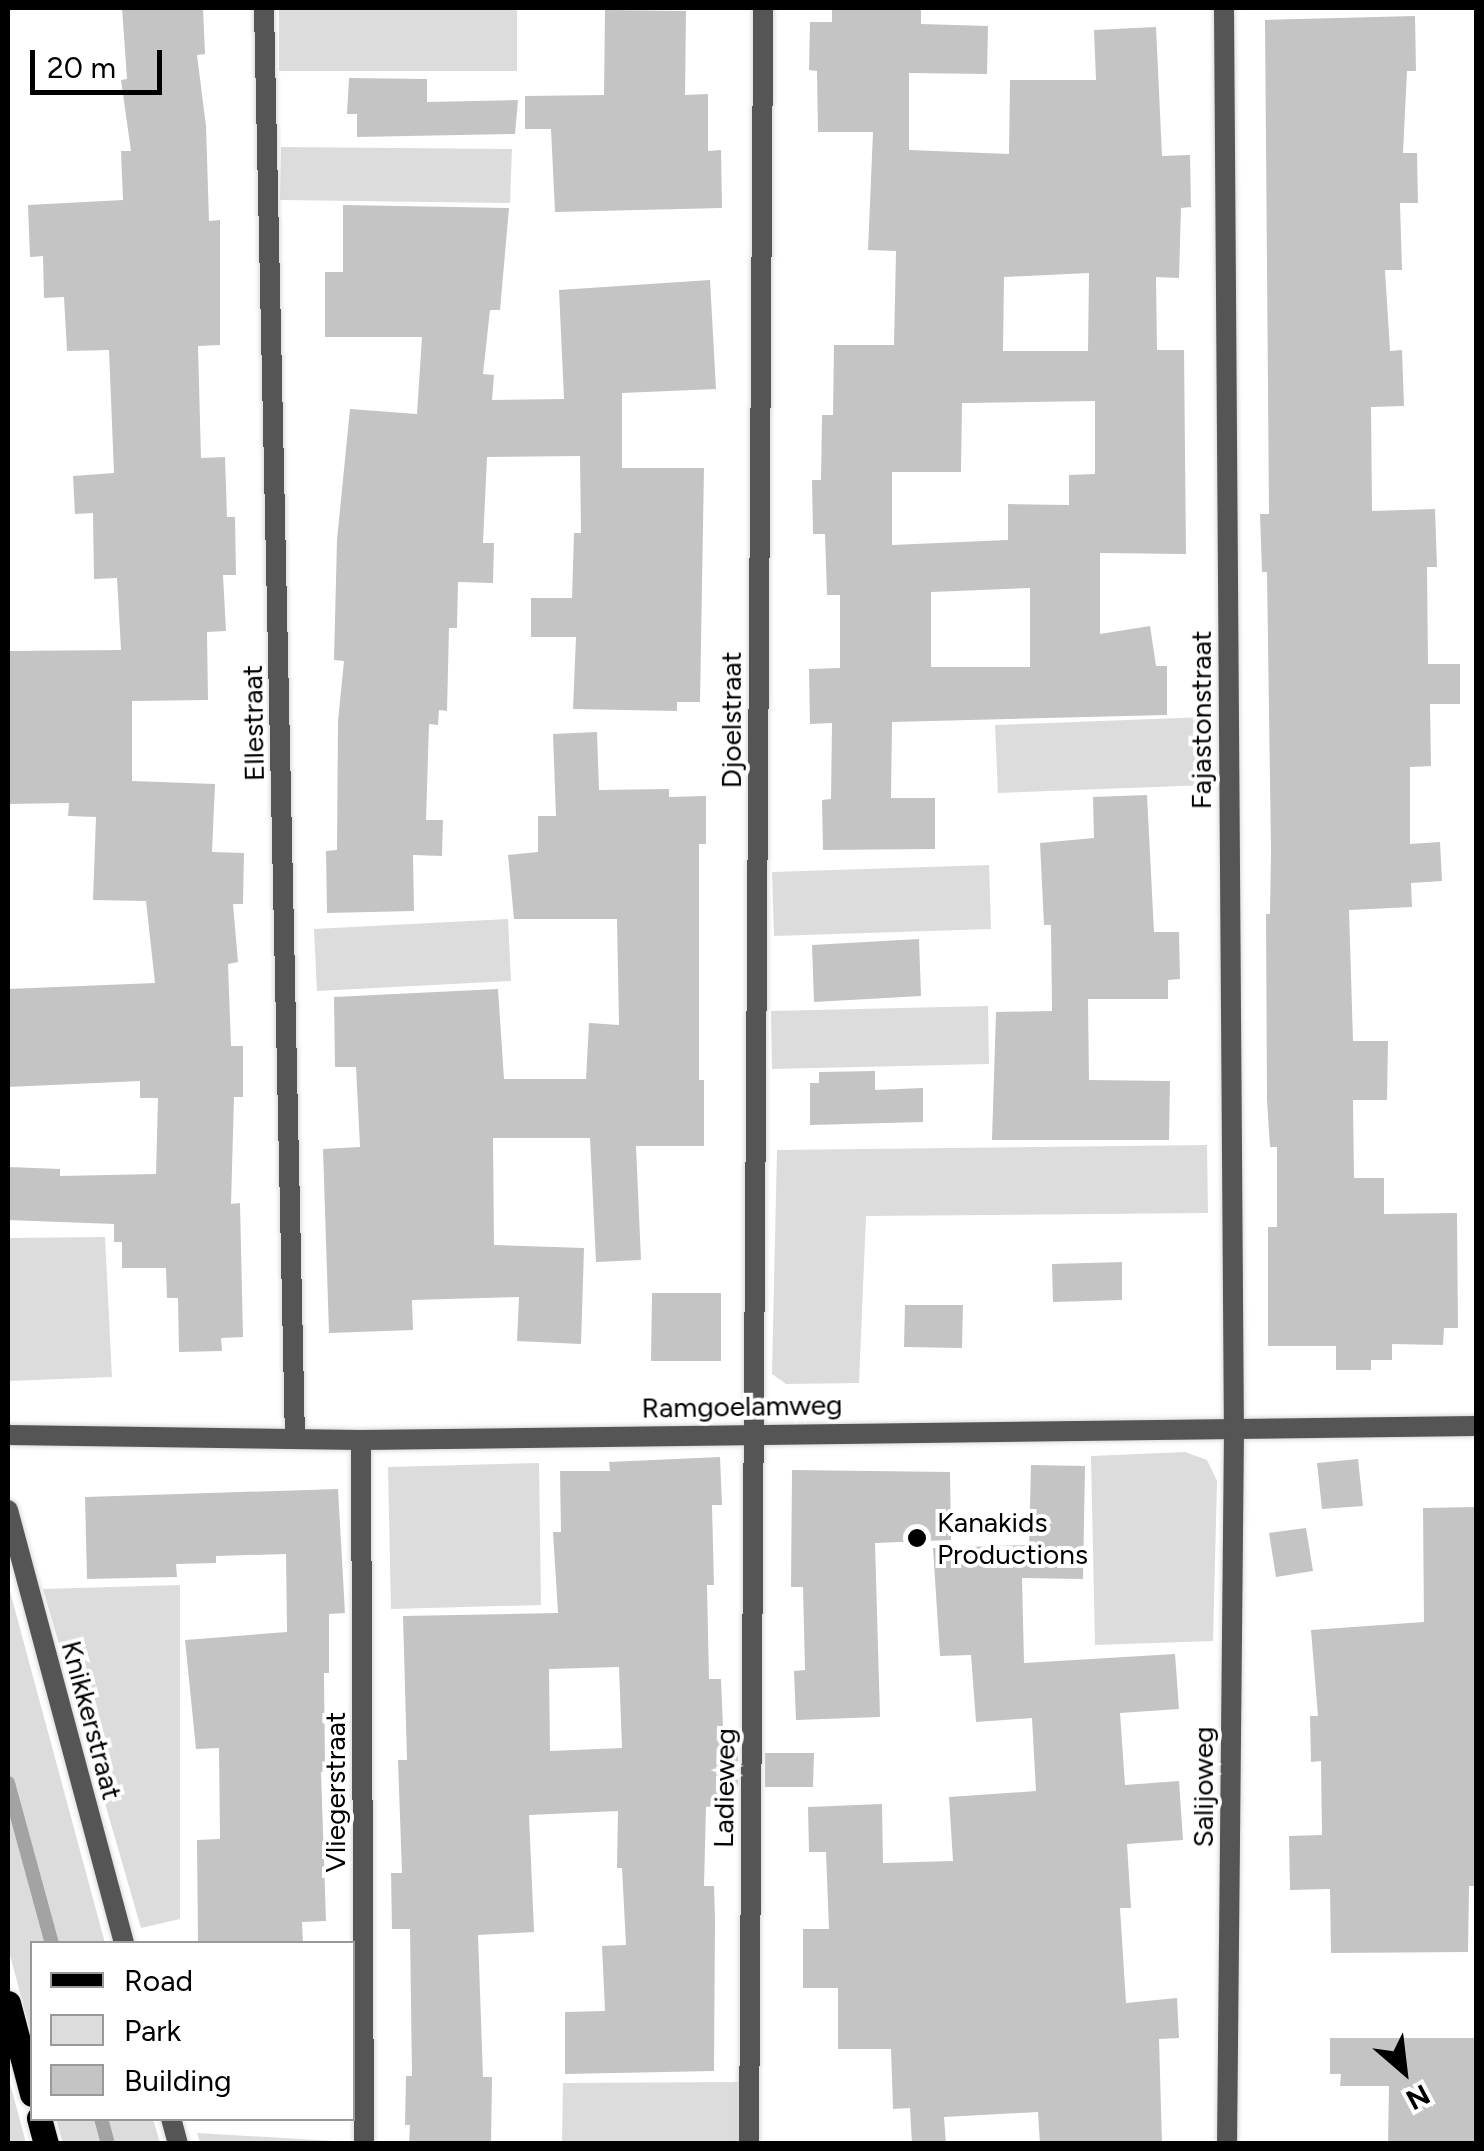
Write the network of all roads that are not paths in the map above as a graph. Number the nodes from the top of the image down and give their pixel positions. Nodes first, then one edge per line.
1 (264, 8) edge
2 (762, 8) edge
3 (1224, 8) edge
4 (1476, 1426) edge
5 (1234, 1431) junction
6 (755, 1433) junction
7 (8, 1434) edge
8 (294, 1438) junction
9 (361, 1440) junction
10 (8, 1510) edge
11 (123, 1941) edge
12 (8, 2004) edge
13 (30, 2086) edge
14 (364, 2144) edge
15 (748, 2144) edge
16 (1227, 2144) edge

1 - 8 street, Ellestraat
2 - 6 street, Djoelstraat
3 - 5 street, Fajastonstraat
4 - 5 street, Ramgoelamweg
5 - 6 street, Ramgoelamweg
5 - 16 street, Salijoweg
6 - 9 street, Ramgoelamweg
6 - 15 street, Ladieweg
7 - 8 street, Ramgoelamweg
8 - 9 street, Ramgoelamweg
9 - 14 street, Vliegerstraat
10 - 11 street, Knikkerstraat
12 - 13 main road

